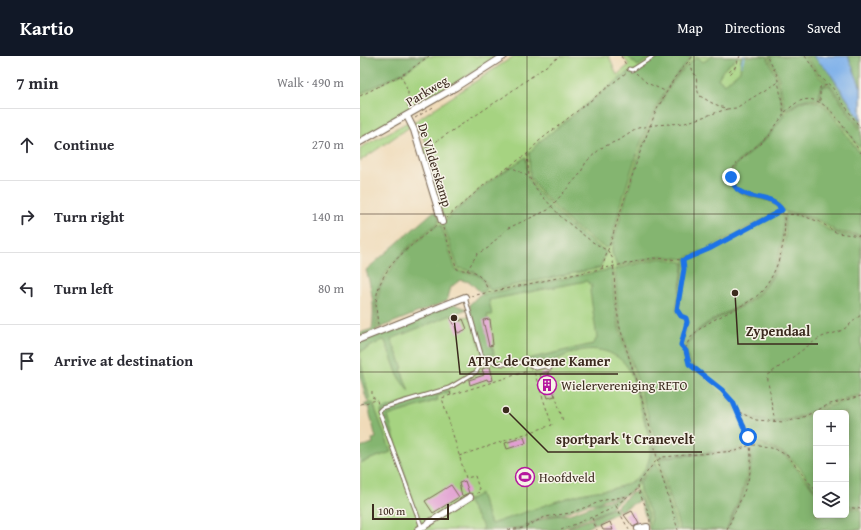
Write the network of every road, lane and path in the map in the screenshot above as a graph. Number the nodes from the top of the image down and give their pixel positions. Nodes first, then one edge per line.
1 (429, 56) edge
2 (504, 56) edge
3 (560, 56) edge
4 (621, 56) edge
5 (654, 56) edge
6 (693, 56) edge
7 (740, 56) edge
8 (768, 56) edge
9 (805, 56) edge
10 (690, 61) junction
11 (736, 66) dead end
12 (631, 69) junction
13 (401, 76) junction
14 (779, 82) junction
15 (829, 84) junction
16 (666, 92) junction
17 (360, 96) edge
18 (820, 102) junction
19 (408, 109) dead end
20 (727, 109) junction
21 (785, 112) junction
22 (407, 116) junction
23 (650, 126) junction
24 (861, 129) edge
25 (360, 142) edge
26 (429, 146) dead end
27 (861, 147) edge
28 (858, 149) junction
29 (861, 153) edge
30 (527, 154) junction
31 (508, 168) junction
32 (529, 177) junction
33 (552, 206) junction
34 (782, 210) junction
35 (784, 214) junction
36 (442, 222) junction
37 (861, 236) edge
38 (608, 251) junction
39 (683, 260) junction
40 (614, 267) junction
41 (602, 269) junction
42 (467, 271) junction
43 (488, 292) junction
44 (465, 297) junction
45 (861, 315) edge
46 (378, 332) junction
47 (360, 339) edge
48 (686, 351) junction
49 (482, 361) junction
50 (549, 368) joint
51 (372, 391) dead end
52 (861, 396) edge
53 (377, 400) junction
54 (360, 404) edge
55 (378, 405) dead end
56 (738, 412) junction
57 (563, 421) dead end
58 (774, 422) junction
59 (750, 445) junction
60 (459, 456) junction
61 (657, 459) junction
62 (813, 487) edge
63 (638, 489) junction
64 (628, 496) junction
65 (470, 497) joint
66 (616, 506) junction
67 (849, 507) edge
68 (861, 509) edge
69 (591, 518) junction
70 (567, 528) junction
71 (420, 529) edge
72 (638, 529) dead end
73 (647, 529) edge
74 (508, 530) edge
75 (561, 530) edge
76 (568, 530) edge
77 (597, 530) edge
78 (629, 530) edge
79 (678, 530) edge
80 (726, 530) edge

1 - 13 path
2 - 22 street, Parkweg
3 - 26 path
4 - 12 path
5 - 12 lane
6 - 10 path
7 - 11 path
8 - 14 path
9 - 15 path
10 - 16 path
10 - 20 path
12 - 16 path
12 - 30 path
13 - 17 path
13 - 19 path
14 - 20 path
14 - 21 path
15 - 18 path
15 - 24 path
16 - 23 path
18 - 21 path
18 - 28 path
20 - 23 path
21 - 34 path
22 - 25 street, Parkweg
22 - 36 street, De Vilderskamp
23 - 33 path
23 - 38 path
27 - 28 path
28 - 29 path
30 - 31 path
30 - 32 path
31 - 32 path
31 - 36 path
32 - 33 path
33 - 38 path
33 - 42 path
34 - 35 path
34 - 39 path
35 - 37 path
35 - 48 path
36 - 42 path
36 - 46 path
38 - 40 path
38 - 41 path
39 - 40 path
39 - 48 path
40 - 41 path
40 - 61 path
41 - 43 path
42 - 43 path
43 - 44 path
44 - 46 street
44 - 49 lane
45 - 58 path
46 - 47 street
48 - 56 path
49 - 50 lane
49 - 71 lane
50 - 57 path
51 - 53 path
52 - 58 path
53 - 54 path
53 - 55 path
56 - 58 path
56 - 59 path
59 - 61 path
59 - 62 path
59 - 80 path
60 - 60 path
60 - 65 path
61 - 63 path
61 - 79 path
63 - 64 path
63 - 73 path
64 - 66 path
64 - 74 path
65 - 71 street
66 - 69 path
66 - 78 path
67 - 68 path
69 - 70 path
69 - 77 path
70 - 75 path
70 - 76 path
72 - 73 street

